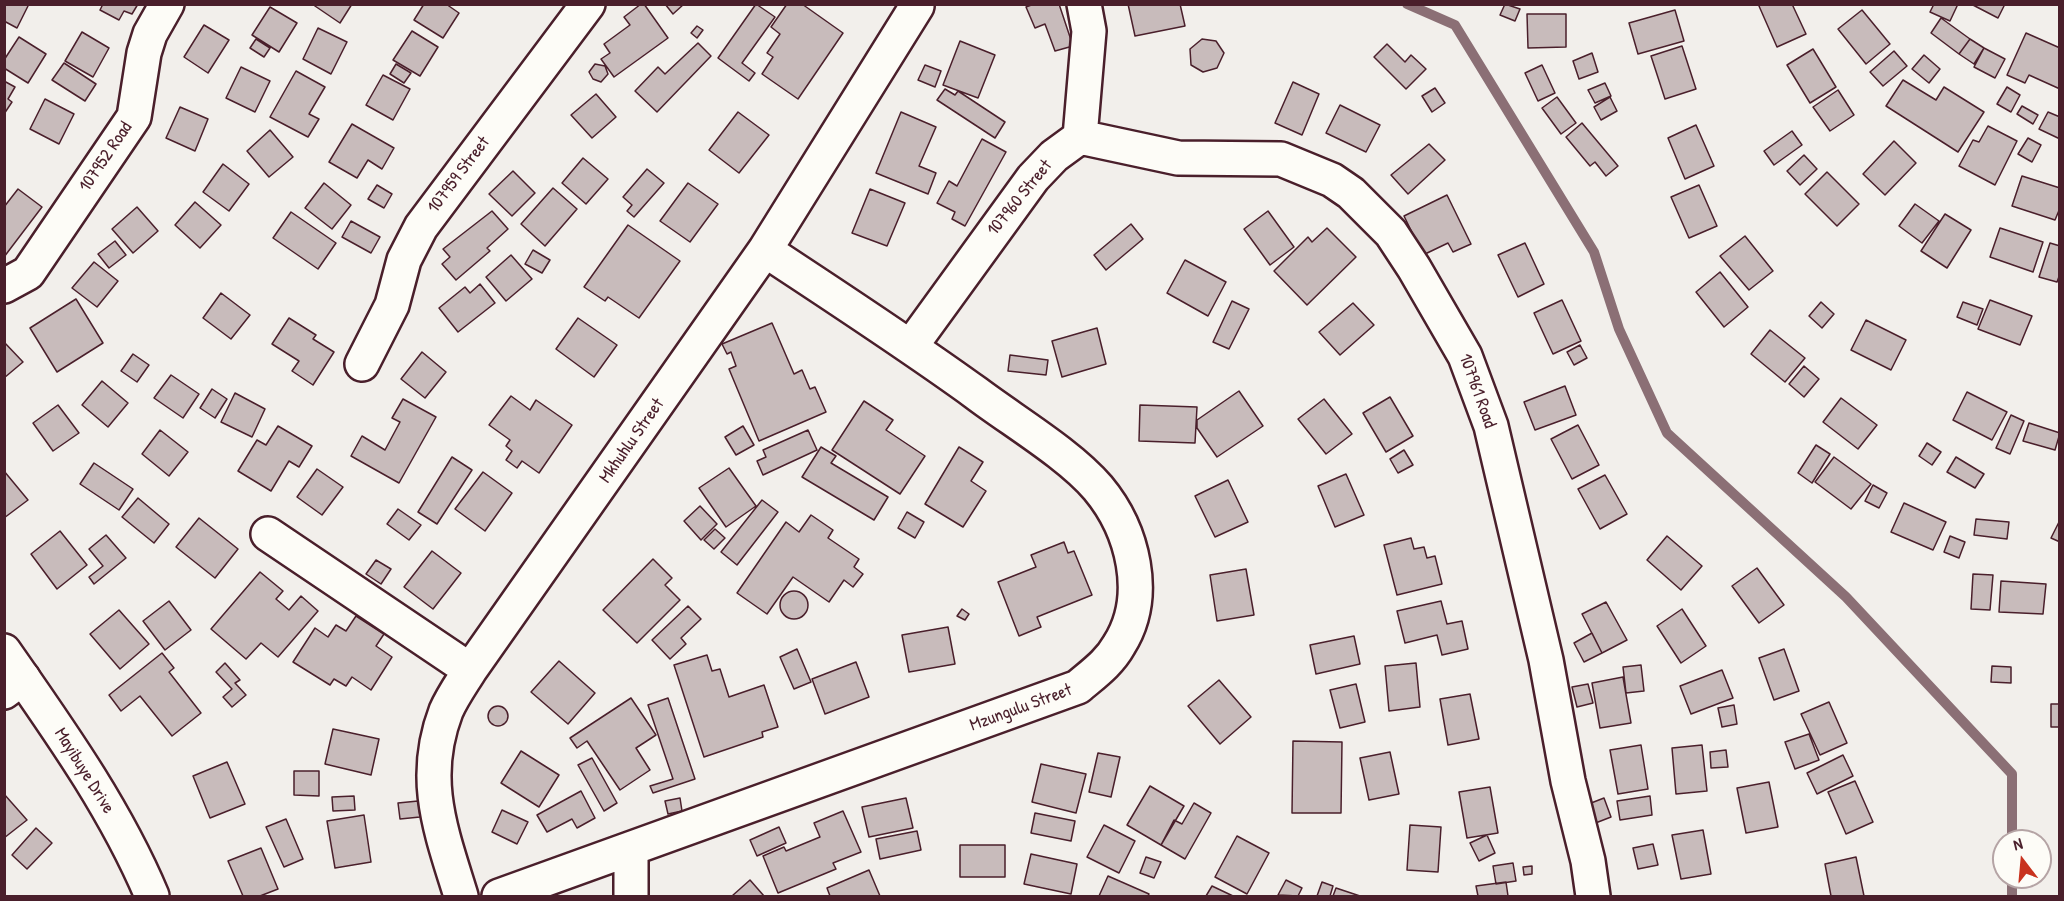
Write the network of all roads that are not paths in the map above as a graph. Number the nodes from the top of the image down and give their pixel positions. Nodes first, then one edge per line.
1 (167, 4) edge
2 (588, 4) edge
3 (1084, 4) edge
4 (917, 6) dead end
5 (1080, 137) junction
6 (765, 250) junction
7 (4, 286) edge
8 (911, 346) junction
9 (362, 364) dead end
10 (268, 534) dead end
11 (4, 651) edge
12 (470, 670) junction
13 (14, 685) edge
14 (631, 849) junction
15 (152, 897) edge
16 (461, 897) edge
17 (499, 897) edge
18 (631, 897) edge
19 (1593, 897) edge

1 - 7 street, 107952 Road
2 - 9 street, 107959 Street
3 - 5 street
4 - 6 street, Mkhuhlu Street
5 - 8 street, 107960 Street
5 - 19 street, 107961 Road
6 - 8 street, Mzungulu Street
6 - 12 street, Mkhuhlu Street
8 - 14 street, Mzungulu Street
10 - 12 street
11 - 13 street, Mayibuye Drive
12 - 16 street, Mkhuhlu Street
13 - 15 street, Mayibuye Drive
14 - 17 street, Mzungulu Street
14 - 18 street

